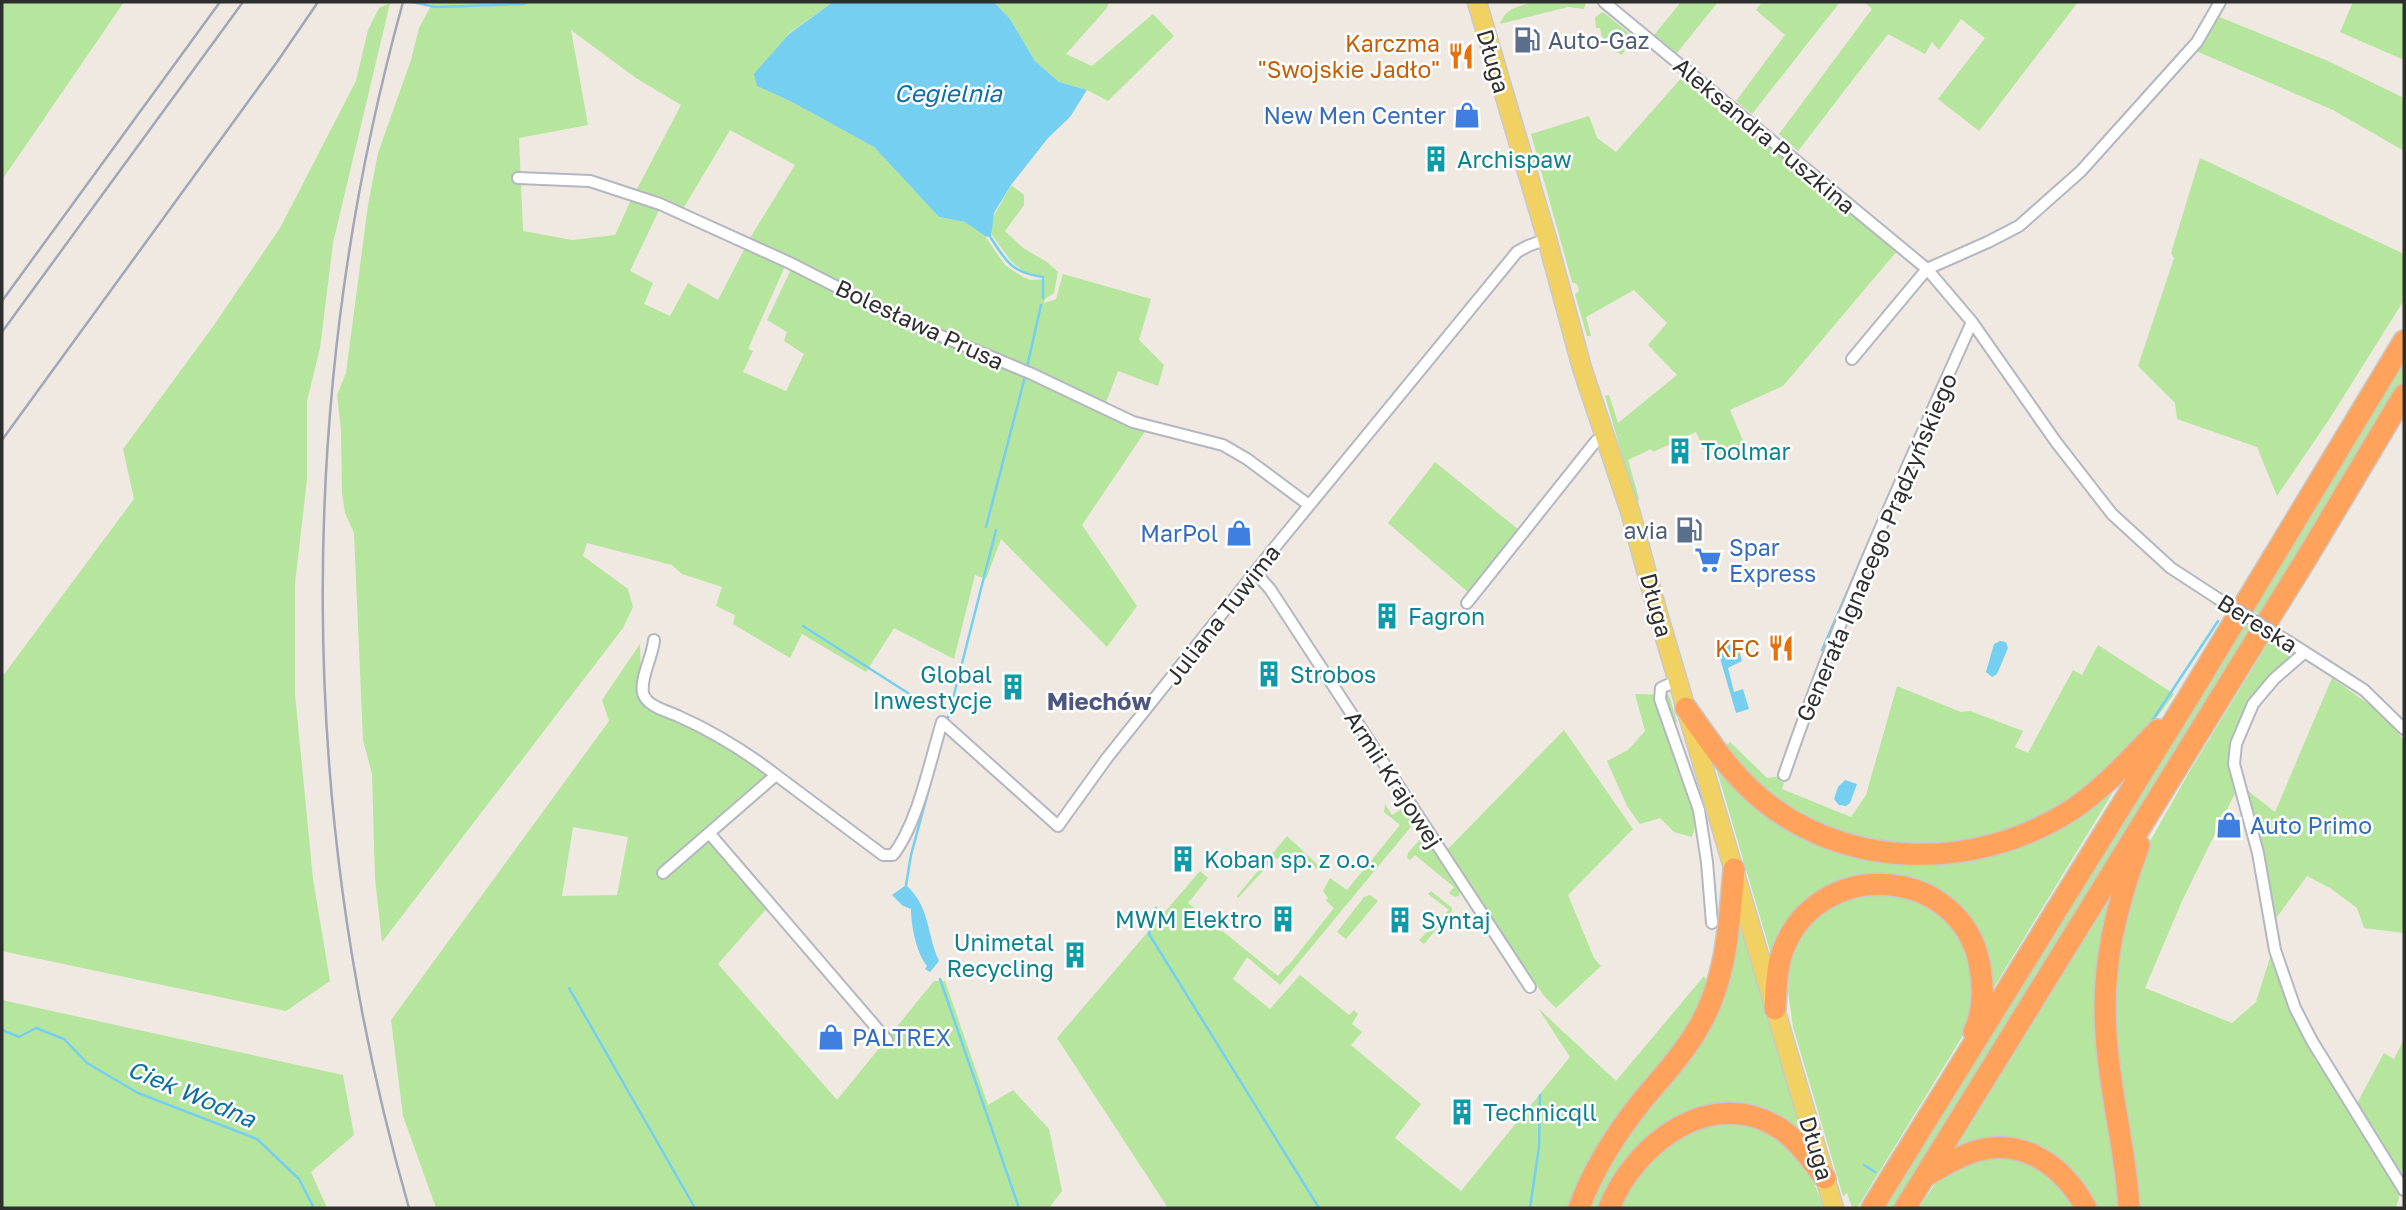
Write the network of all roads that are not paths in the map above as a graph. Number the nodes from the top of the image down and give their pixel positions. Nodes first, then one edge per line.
1 (1477, 2) edge
2 (1604, 2) edge
3 (2220, 2) edge
4 (518, 178) dead end
5 (1547, 239) junction
6 (1927, 269) junction
7 (1972, 322) junction
8 (2404, 341) edge
9 (1852, 359) dead end
10 (2391, 362) junction
11 (2404, 395) edge
12 (1606, 437) junction
13 (2362, 463) junction
14 (1309, 505) junction
15 (1255, 572) junction
16 (1467, 603) dead end
17 (654, 640) dead end
18 (2305, 652) junction
19 (1678, 680) junction
20 (2190, 695) junction
21 (1686, 708) junction
22 (2404, 729) edge
23 (776, 775) junction
24 (1784, 775) dead end
25 (2155, 801) junction
26 (710, 834) junction
27 (1734, 869) junction
28 (663, 873) dead end
29 (1712, 923) dead end
30 (1530, 987) dead end
31 (1775, 1009) junction
32 (887, 1040) dead end
33 (1960, 1066) junction
34 (1924, 1177) junction
35 (1825, 1178) junction
36 (2404, 1190) edge
37 (1579, 1208) edge
38 (1609, 1208) edge
39 (1834, 1208) edge
40 (1872, 1208) edge
41 (1905, 1208) edge
42 (2086, 1208) edge
43 (2129, 1208) edge

1 - 5 main road, Długa
2 - 6 street, Aleksandra Puszkina
3 - 6 street
4 - 14 street, Bolesława Prusa
5 - 12 main road, Długa
5 - 14 street, Juliana Tuwima
6 - 7 street, Bereska
6 - 9 street
7 - 18 street, Bereska, bridge
7 - 24 street, Generała Ignacego Prądzyńskiego
8 - 10 highway
10 - 13 highway
10 - 20 highway
11 - 13 highway
12 - 16 street
12 - 19 main road, Długa
13 - 25 highway
14 - 15 street, Juliana Tuwima
15 - 23 street, Juliana Tuwima
15 - 30 street, Armii Krajowej
17 - 23 street, Juliana Tuwima
18 - 22 street
18 - 36 street, Bereska
19 - 21 main road, Długa
19 - 29 street
20 - 21 highway
20 - 33 highway
21 - 27 main road, Długa
23 - 26 street
25 - 34 highway
25 - 43 highway
26 - 28 street
26 - 32 street
27 - 31 main road, Długa
27 - 37 highway
31 - 33 highway
31 - 35 main road, Długa
33 - 40 highway
34 - 41 highway
34 - 42 highway
35 - 38 highway
35 - 39 main road, Długa

